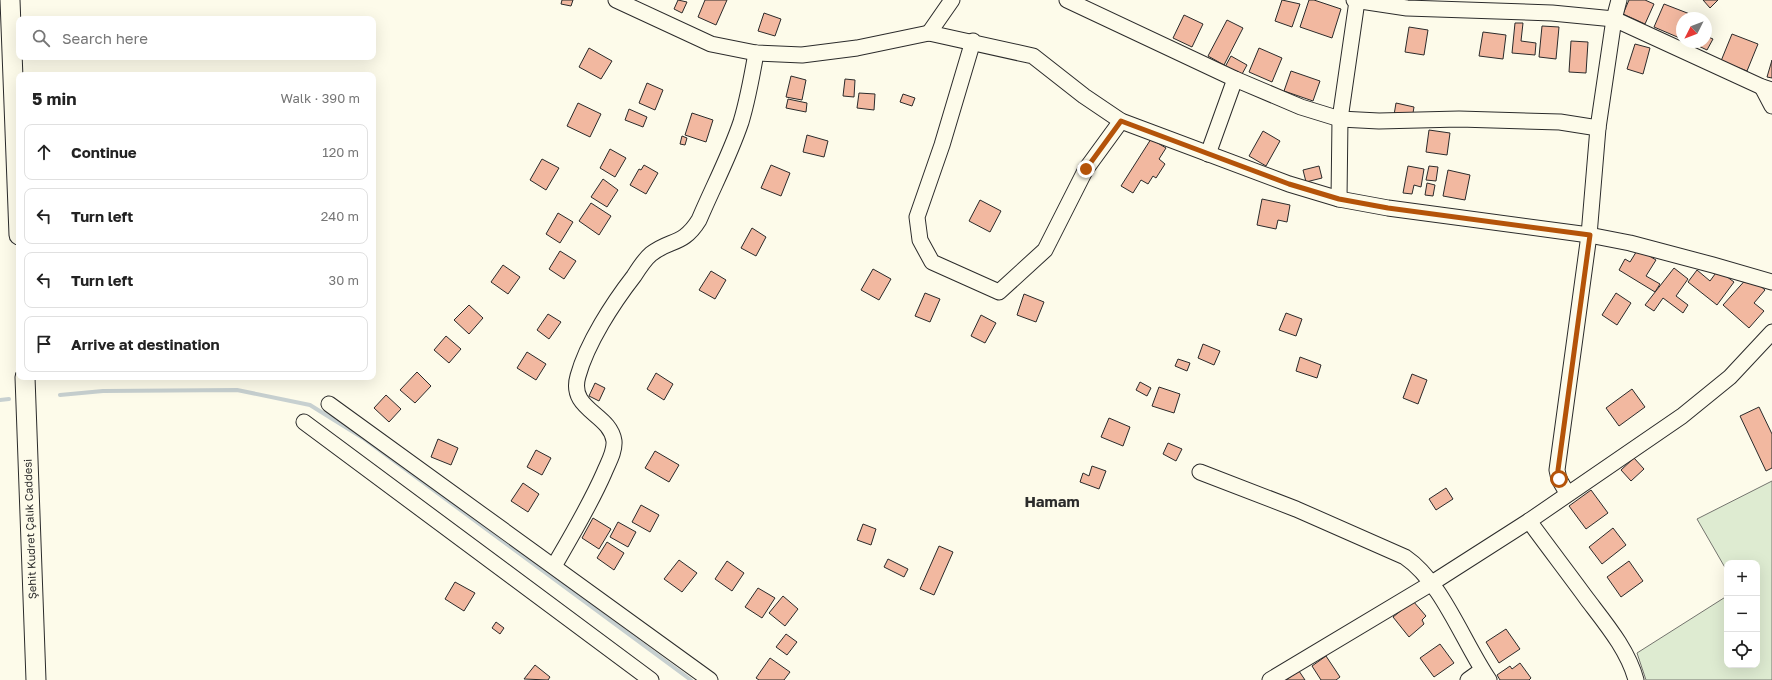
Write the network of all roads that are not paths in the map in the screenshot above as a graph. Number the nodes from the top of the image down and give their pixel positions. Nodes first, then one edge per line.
1 (10, 0) edge
2 (616, 0) edge
3 (952, 0) edge
4 (1067, 0) edge
5 (1355, 0) edge
6 (1619, 0) edge
7 (1408, 4) edge
8 (1614, 19) junction
9 (929, 33) junction
10 (973, 41) junction
11 (756, 53) junction
12 (1235, 79) junction
13 (1767, 88) edge
14 (1772, 106) edge
15 (1340, 118) junction
16 (1121, 121) junction
17 (1598, 128) junction
18 (1208, 154) junction
19 (16, 157) edge
20 (1339, 199) junction
21 (1590, 235) junction
22 (1772, 282) edge
23 (1772, 332) edge
24 (25, 380) edge
25 (328, 404) dead end
26 (304, 422) dead end
27 (1200, 472) dead end
28 (1567, 493) junction
29 (1529, 521) junction
30 (554, 566) junction
31 (1432, 583) junction
32 (1485, 675) edge
33 (36, 680) edge
34 (651, 680) edge
35 (710, 680) edge
36 (1270, 680) edge
37 (1468, 680) edge
38 (1636, 680) edge

1 - 19 main road
2 - 11 street
3 - 9 street
4 - 12 street
5 - 7 street
5 - 15 street
6 - 8 street
7 - 8 street
8 - 13 street
8 - 17 street
9 - 10 street
9 - 11 street
10 - 16 street
10 - 16 street
11 - 30 street
12 - 15 street
12 - 18 street
13 - 14 street
15 - 17 street
15 - 20 street
16 - 18 street
17 - 21 street
18 - 20 street
20 - 21 street
21 - 22 street
21 - 28 street
23 - 28 street
24 - 33 main road, Şehit Kudret Çalık Caddesi
25 - 30 street
26 - 34 street
27 - 31 street
28 - 29 street
29 - 31 street
29 - 38 street
30 - 35 street
31 - 32 street
31 - 36 street
32 - 37 street

